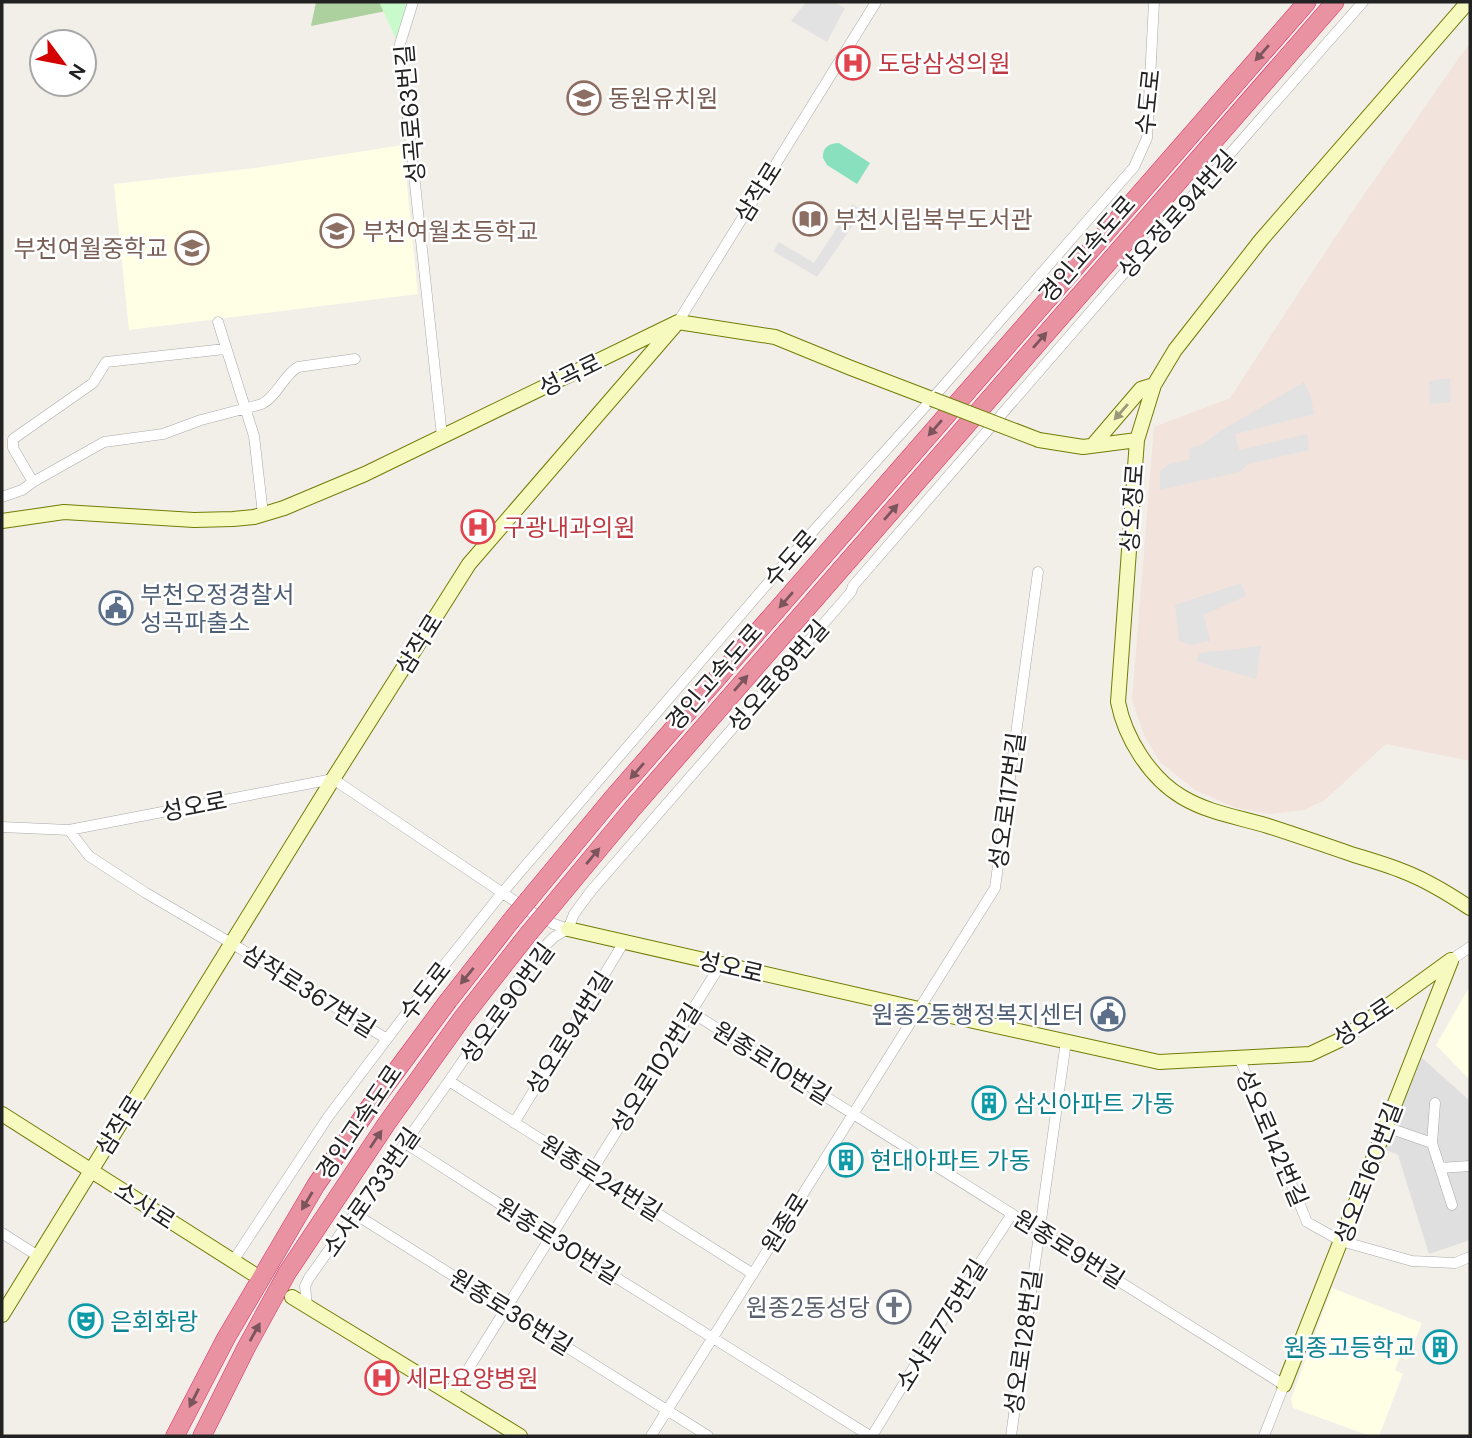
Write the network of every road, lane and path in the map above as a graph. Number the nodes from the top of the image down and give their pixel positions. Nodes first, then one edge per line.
1 (412, 2) edge
2 (876, 2) edge
3 (1154, 2) edge
4 (1307, 2) edge
5 (1335, 2) edge
6 (1363, 2) edge
7 (1468, 2) edge
8 (218, 321) dead end
9 (678, 322) junction
10 (225, 349) junction
11 (355, 359) dead end
12 (1154, 385) junction
13 (932, 399) junction
14 (245, 407) junction
15 (992, 426) joint
16 (442, 436) junction
17 (1137, 440) junction
18 (1093, 445) junction
19 (33, 482) junction
20 (2, 497) edge
21 (263, 514) junction
22 (2, 521) edge
23 (1038, 572) dead end
24 (333, 779) junction
25 (2, 827) edge
26 (69, 830) junction
27 (502, 893) junction
28 (1470, 908) edge
29 (568, 929) junction
30 (624, 942) junction
31 (231, 943) junction
32 (1470, 947) edge
33 (1451, 960) junction
34 (721, 964) junction
35 (919, 1009) junction
36 (691, 1012) junction
37 (387, 1040) junction
38 (1066, 1041) junction
39 (1238, 1057) junction
40 (449, 1081) junction
41 (1435, 1103) dead end
42 (2, 1114) edge
43 (853, 1114) junction
44 (514, 1123) junction
45 (1386, 1127) junction
46 (405, 1143) junction
47 (1432, 1143) junction
48 (1470, 1166) edge
49 (1440, 1168) junction
50 (91, 1170) junction
51 (591, 1172) junction
52 (1452, 1205) dead end
53 (355, 1214) junction
54 (1012, 1214) junction
55 (1038, 1232) junction
56 (2, 1233) edge
57 (551, 1237) junction
58 (1341, 1241) junction
59 (38, 1256) junction
60 (1470, 1257) edge
61 (233, 1261) junction
62 (253, 1273) dead end
63 (753, 1274) junction
64 (292, 1297) dead end
65 (307, 1306) junction
66 (506, 1308) junction
67 (2, 1315) edge
68 (712, 1338) junction
69 (1284, 1385) junction
70 (452, 1395) junction
71 (667, 1410) junction
72 (175, 1436) edge
73 (202, 1436) edge
74 (520, 1436) edge
75 (651, 1436) edge
76 (708, 1436) edge
77 (871, 1436) edge
78 (1011, 1436) edge
79 (1264, 1436) edge

1 - 16 street, 성곡로63번길
2 - 9 street, 삼작로
3 - 13 street, 수도로
4 -> 72 highway, 경인고속도로, bridge
73 -> 5 highway, 경인고속도로, bridge
6 - 15 street, 상오정로94번길
7 - 12 street, 상오정로
8 - 10 street
9 - 13 street
9 - 16 street, 성곡로
9 - 24 street, 삼작로
10 - 14 street
10 - 19 street
11 - 14 street
12 - 17 street, 상오정로
12 -> 18 street
13 - 18 street, bridge
13 - 27 street, 수도로
14 - 19 street
14 - 21 street
15 - 29 street, 성오로89번길
16 - 21 street, 성곡로
17 - 18 street
17 - 28 street, 상오정로
19 - 20 street
21 - 22 street, 성곡로
23 - 35 street, 성오로117번길
24 - 26 street, 성오로
24 - 27 street, 성오로
24 - 31 street, 삼작로
25 - 26 street, 성오로
26 - 31 street, 삼작로367번길
27 - 29 street, 성오로
27 - 37 street, 수도로
29 - 30 street, 성오로
29 - 40 street, 성오로90번길
30 - 34 street, 성오로
30 - 44 street, 성오로94번길
31 - 37 street, 삼작로367번길
31 - 50 street, 삼작로
32 - 33 street, 성오로
33 - 39 street, 성오로
33 - 45 street, 성오로160번길
34 - 35 street, 성오로
34 - 36 street, 성오로102번길
35 - 38 street, 성오로
35 - 43 street, 원종로
36 - 43 street, 원종로10번길
36 - 51 street, 성오로102번길
37 - 61 street, 수도로
38 - 39 street, 성오로
38 - 55 street, 성오로128번길
39 - 58 street, 성오로142번길
40 - 44 street, 원종로24번길
40 - 46 street, 소사로733번길
41 - 47 street
42 - 50 street, 소사로
43 - 54 street, 원종로9번길
43 - 63 street, 원종로
44 - 51 street, 원종로24번길
45 - 47 street
45 - 58 street, 성오로160번길
46 - 53 street, 소사로733번길
46 - 57 street, 원종로30번길
47 - 49 street
48 - 49 street
49 - 52 street
50 - 59 street, 삼작로
50 - 61 street, 소사로
51 - 57 street, 성오로102번길
51 - 63 street, 원종로24번길
53 - 65 street, 소사로733번길
53 - 66 street, 원종로36번길
54 - 55 street, 원종로9번길
54 - 77 street, 소사로775번길
55 - 69 street, 원종로9번길
55 - 78 street, 성오로128번길
56 - 59 street
57 - 66 street, 성오로102번길
57 - 68 street, 원종로30번길
58 - 60 street, 성오로142번길
58 - 69 street, 성오로160번길
59 - 67 street, 삼작로
61 - 62 street, 소사로
63 - 68 street, 원종로
64 - 65 street
65 - 70 street
66 - 70 street, 성오로102번길
66 - 71 street, 원종로36번길
68 - 71 street, 원종로
68 - 77 street, 원종로30번길
69 - 79 street
70 - 74 street
71 - 75 street, 원종로
71 - 76 street, 원종로36번길

